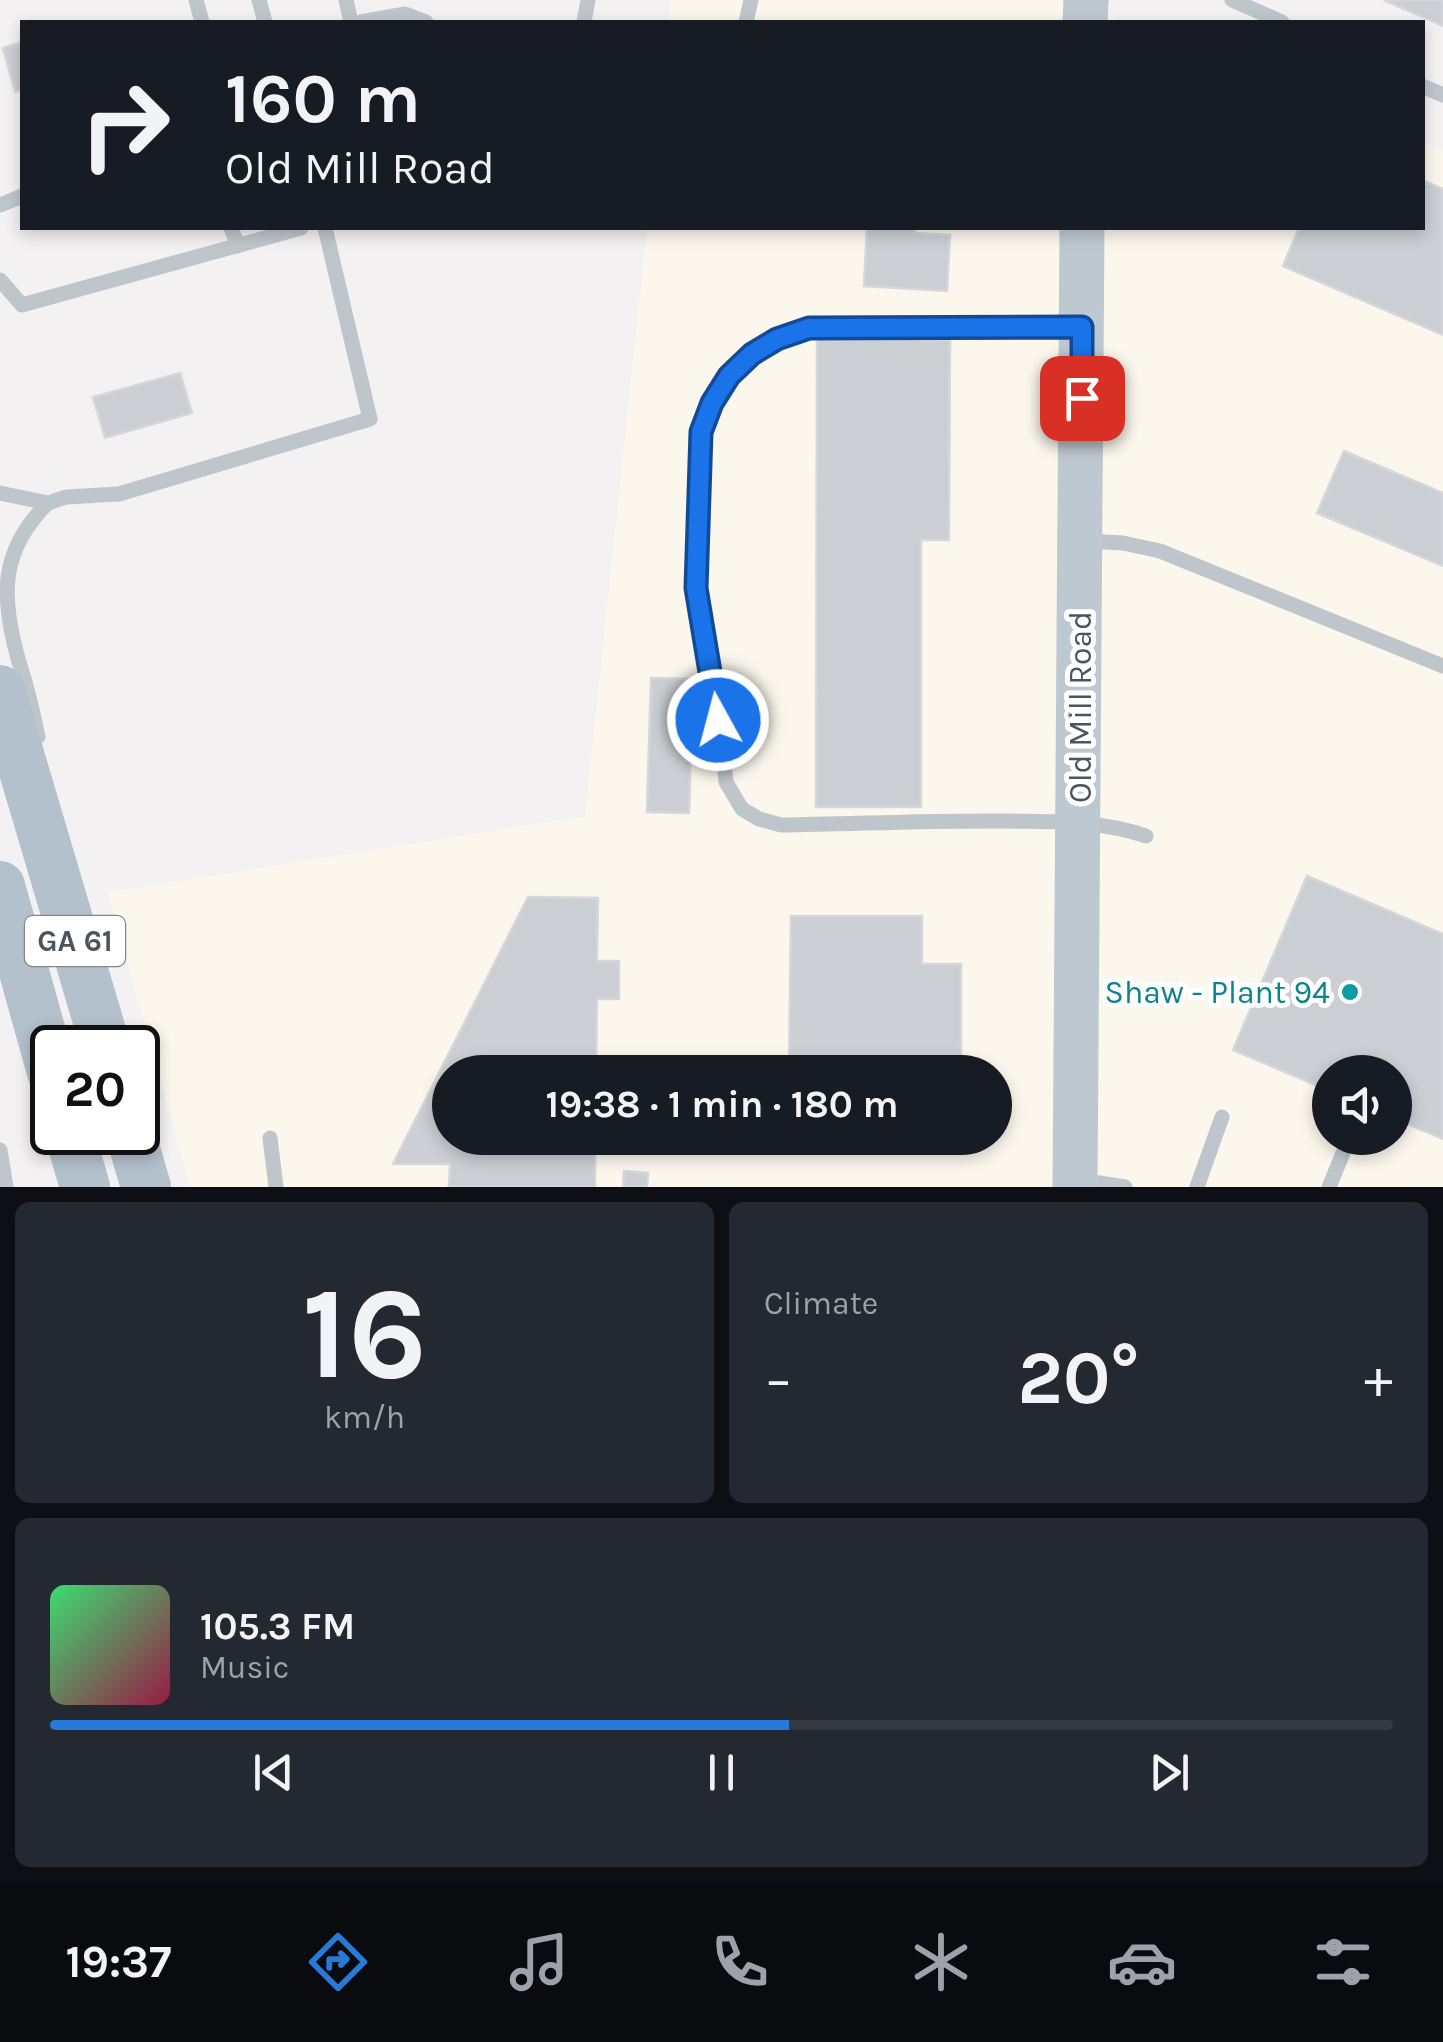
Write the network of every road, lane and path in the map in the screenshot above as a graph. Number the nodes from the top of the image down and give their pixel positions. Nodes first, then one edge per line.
1 (1232, 0) edge
2 (372, 20) edge
3 (421, 20) edge
4 (1277, 20) edge
5 (231, 230) edge
6 (294, 230) edge
7 (325, 230) edge
8 (1082, 230) edge
9 (238, 246) junction
10 (0, 280) edge
11 (1082, 327) junction
12 (0, 493) edge
13 (48, 502) junction
14 (1081, 540) junction
15 (1443, 666) edge
16 (0, 690) edge
17 (44, 761) dead end
18 (44, 779) dead end
19 (1080, 822) junction
20 (44, 835) junction
21 (1146, 836) dead end
22 (0, 886) edge
23 (39, 1025) edge
24 (99, 1025) edge
25 (1222, 1116) dead end
26 (270, 1138) dead end
27 (0, 1150) edge
28 (76, 1155) edge
29 (137, 1155) edge
30 (1342, 1155) edge
31 (1074, 1183) edge
32 (6, 1187) edge
33 (85, 1187) edge
34 (146, 1187) edge
35 (276, 1187) edge
36 (1126, 1187) edge
37 (1196, 1187) edge
38 (1328, 1187) edge

1 - 4 lane
2 - 3 lane
5 - 9 lane
6 - 9 lane
7 - 13 lane
8 - 11 street, Old Mill Road
9 - 10 lane
11 - 14 street, Old Mill Road
11 - 19 lane
12 - 13 lane
13 - 17 lane
14 - 15 lane
14 - 19 street, Old Mill Road
16 - 20 main road, GA 61
18 - 20 lane
19 - 21 lane
19 - 31 street, Old Mill Road
20 - 24 main road, GA 61
22 - 23 main road, GA 61
25 - 37 lane
26 - 35 lane
27 - 32 lane
28 - 33 main road
29 - 34 main road
30 - 38 lane
31 - 36 lane

